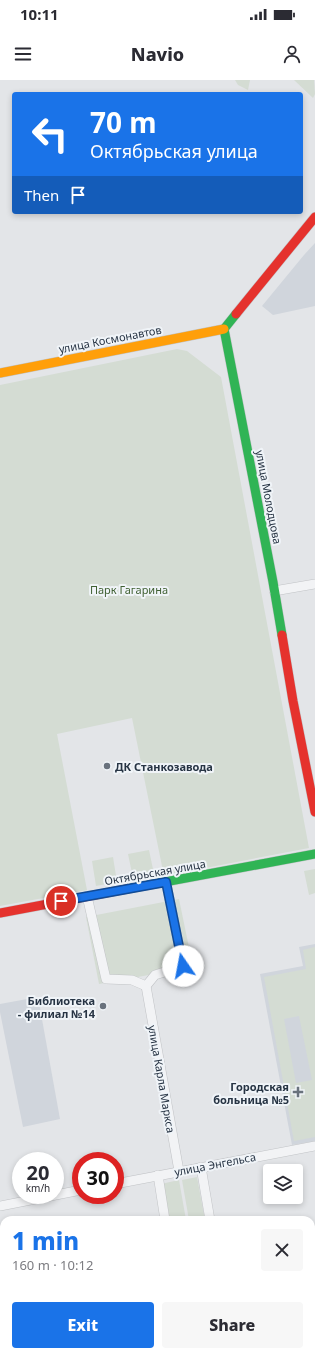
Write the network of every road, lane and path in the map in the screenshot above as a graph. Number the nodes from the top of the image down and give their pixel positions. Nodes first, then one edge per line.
1 (315, 217) edge
2 (224, 329) junction
3 (0, 373) edge
4 (315, 584) edge
5 (274, 591) junction
6 (315, 812) edge
7 (315, 854) edge
8 (166, 882) junction
9 (87, 896) junction
10 (0, 913) edge
11 (146, 986) junction
12 (315, 1146) edge
13 (200, 1167) junction
14 (179, 1171) junction
15 (158, 1175) junction
16 (124, 1182) edge
17 (72, 1192) edge
18 (0, 1206) edge
19 (164, 1216) edge
20 (209, 1216) edge

1 - 2 street
2 - 3 street, улица Космонавтов
2 - 5 street, улица Молодцова
4 - 5 street
5 - 6 street, улица Молодцова
7 - 8 street, Октябрьская улица
8 - 9 street, Октябрьская улица
8 - 11 street
9 - 10 street, Октябрьская улица
9 - 11 street
11 - 14 street, улица Карла Маркса
12 - 13 street, улица Энгельса
13 - 14 street, улица Энгельса
13 - 20 street
14 - 15 street, улица Энгельса
15 - 16 street, улица Энгельса
15 - 19 street
17 - 18 street

